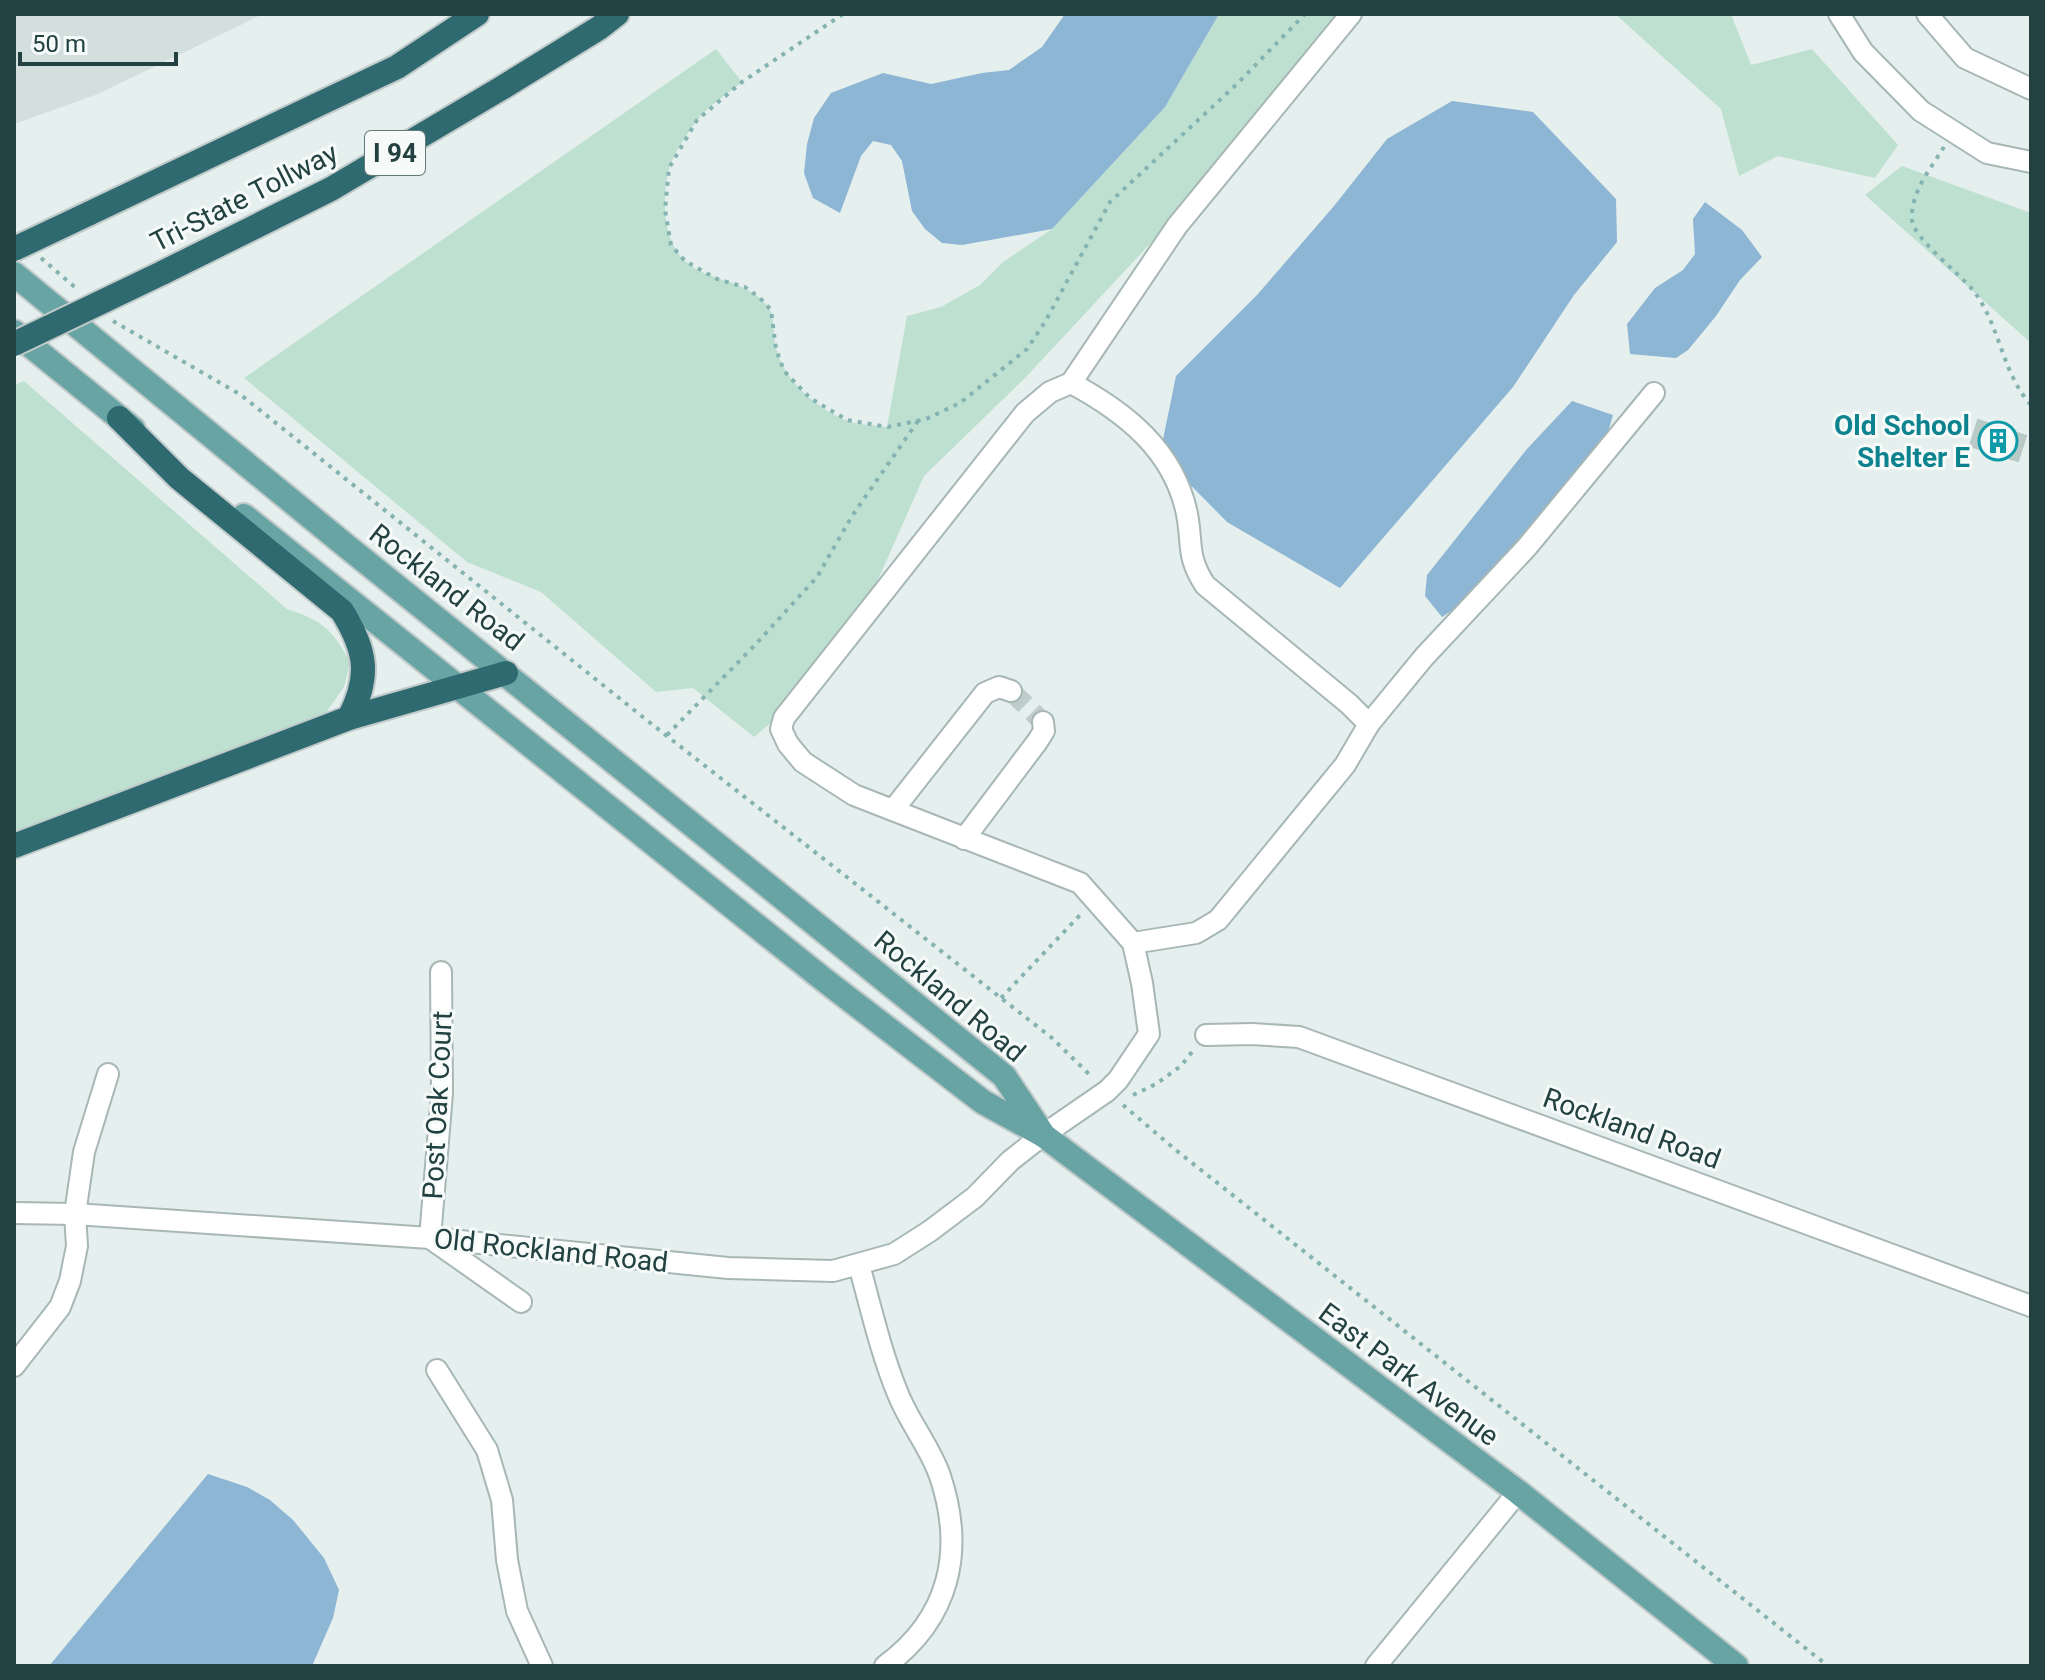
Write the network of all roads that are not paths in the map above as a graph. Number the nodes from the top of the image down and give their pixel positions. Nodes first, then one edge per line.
1 (477, 14) edge
2 (617, 14) edge
3 (1351, 14) edge
4 (1839, 14) edge
5 (1927, 14) edge
6 (2031, 89) edge
7 (2031, 162) edge
8 (25, 251) edge
9 (14, 274) edge
10 (14, 332) edge
11 (14, 344) edge
12 (1071, 383) junction
13 (1654, 393) dead end
14 (119, 418) junction
15 (506, 673) junction
16 (458, 687) junction
17 (1011, 691) dead end
18 (349, 718) junction
19 (1043, 722) dead end
20 (1369, 724) junction
21 (893, 810) junction
22 (964, 839) junction
23 (14, 846) edge
24 (1133, 943) junction
25 (441, 972) dead end
26 (1206, 1035) road end
27 (108, 1074) dead end
28 (1043, 1135) junction
29 (14, 1213) edge
30 (75, 1214) junction
31 (430, 1238) junction
32 (859, 1265) junction
33 (521, 1302) dead end
34 (2031, 1306) edge
35 (14, 1366) edge
36 (437, 1370) dead end
37 (1518, 1492) junction
38 (542, 1666) edge
39 (885, 1666) edge
40 (1376, 1666) edge
41 (1736, 1666) edge

1 - 8 highway, Tri-State Tollway, bridge
2 - 11 highway, Tri-State Tollway / I 94, bridge
3 - 12 street
4 - 7 street
5 - 6 street
9 - 15 main road, Rockland Road
10 - 14 main road
12 - 20 street
12 - 21 street
13 - 20 street
14 - 16 main road
14 - 18 highway
15 - 16 highway
15 - 28 main road, Rockland Road
16 - 18 highway
16 - 28 main road
17 - 21 street
18 - 23 highway
19 - 22 street
20 - 24 street
21 - 22 street
22 - 24 street
24 - 28 street, Old Rockland Road
25 - 31 street, Post Oak Court
26 - 34 street, Rockland Road
27 - 30 street
28 - 32 street, Old Rockland Road
28 - 37 main road, East Park Avenue
29 - 30 street, Old Rockland Road
30 - 31 street, Old Rockland Road
30 - 35 street
31 - 32 street, Old Rockland Road
31 - 33 street
32 - 39 street
36 - 38 street
37 - 40 street
37 - 41 main road, East Park Avenue

